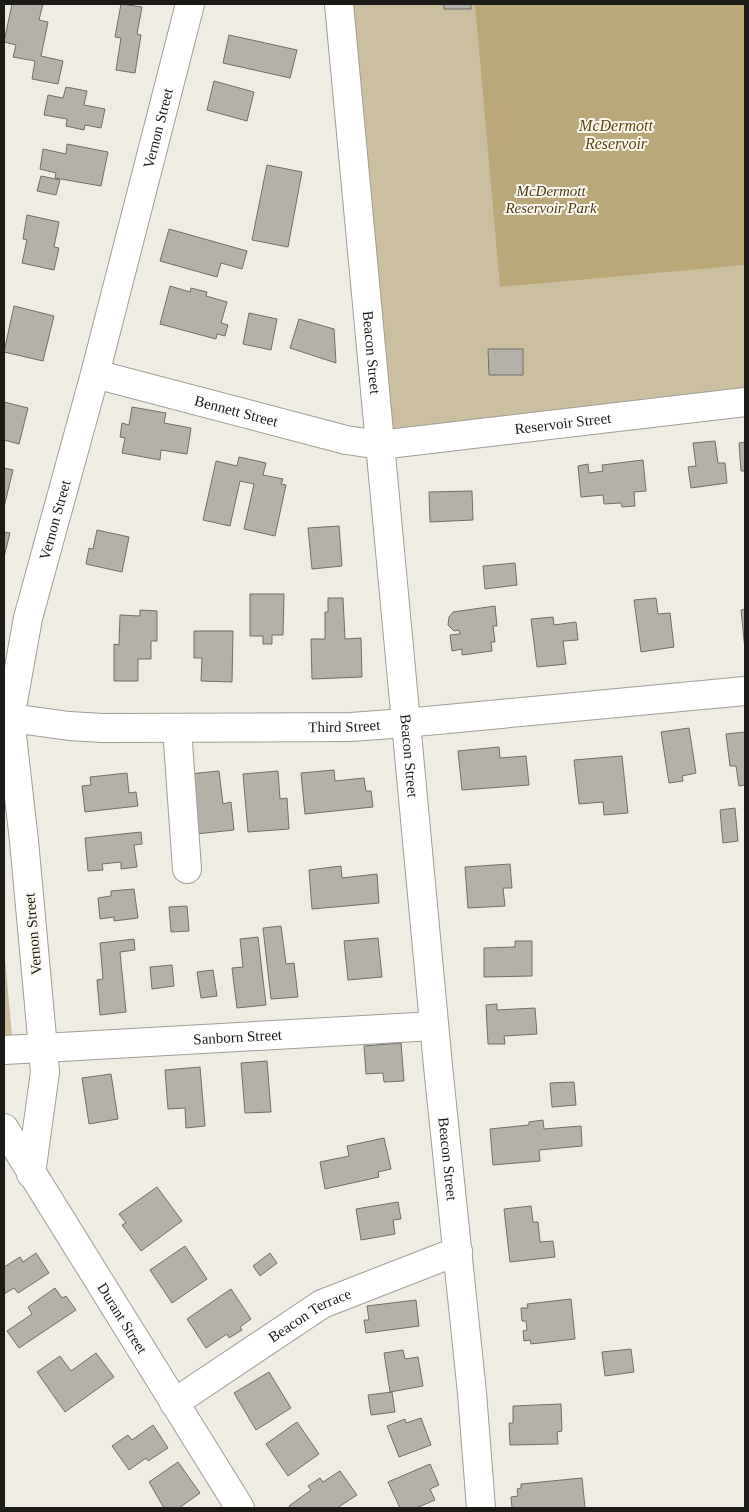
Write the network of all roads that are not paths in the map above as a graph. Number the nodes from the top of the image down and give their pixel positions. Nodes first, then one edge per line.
1 (190, 4) edge
2 (332, 6) edge
3 (95, 374) junction
4 (745, 402) edge
5 (380, 445) junction
6 (745, 692) edge
7 (7, 717) edge
8 (405, 723) junction
9 (177, 728) junction
10 (188, 869) dead end
11 (434, 1026) junction
12 (43, 1048) junction
13 (4, 1050) edge
14 (4, 1128) edge
15 (31, 1174) junction
16 (458, 1251) junction
17 (174, 1403) junction
18 (240, 1508) edge
19 (481, 1508) edge

1 - 3 street, Vernon Street
2 - 5 street, Beacon Street
3 - 5 street, Bennett Street
3 - 7 street, Vernon Street
4 - 5 street, Reservoir Street
5 - 8 street, Beacon Street
6 - 8 street, Third Street
7 - 9 street, Third Street
7 - 12 street, Vernon Street
8 - 9 street, Third Street
8 - 11 street, Beacon Street
9 - 10 street
11 - 12 street, Sanborn Street
11 - 16 street, Beacon Street
12 - 13 street
12 - 15 street, Vernon Street
14 - 15 street, Durant Street
15 - 17 street, Durant Street
16 - 17 street, Beacon Terrace
16 - 19 street, Beacon Street
17 - 18 street, Durant Street

